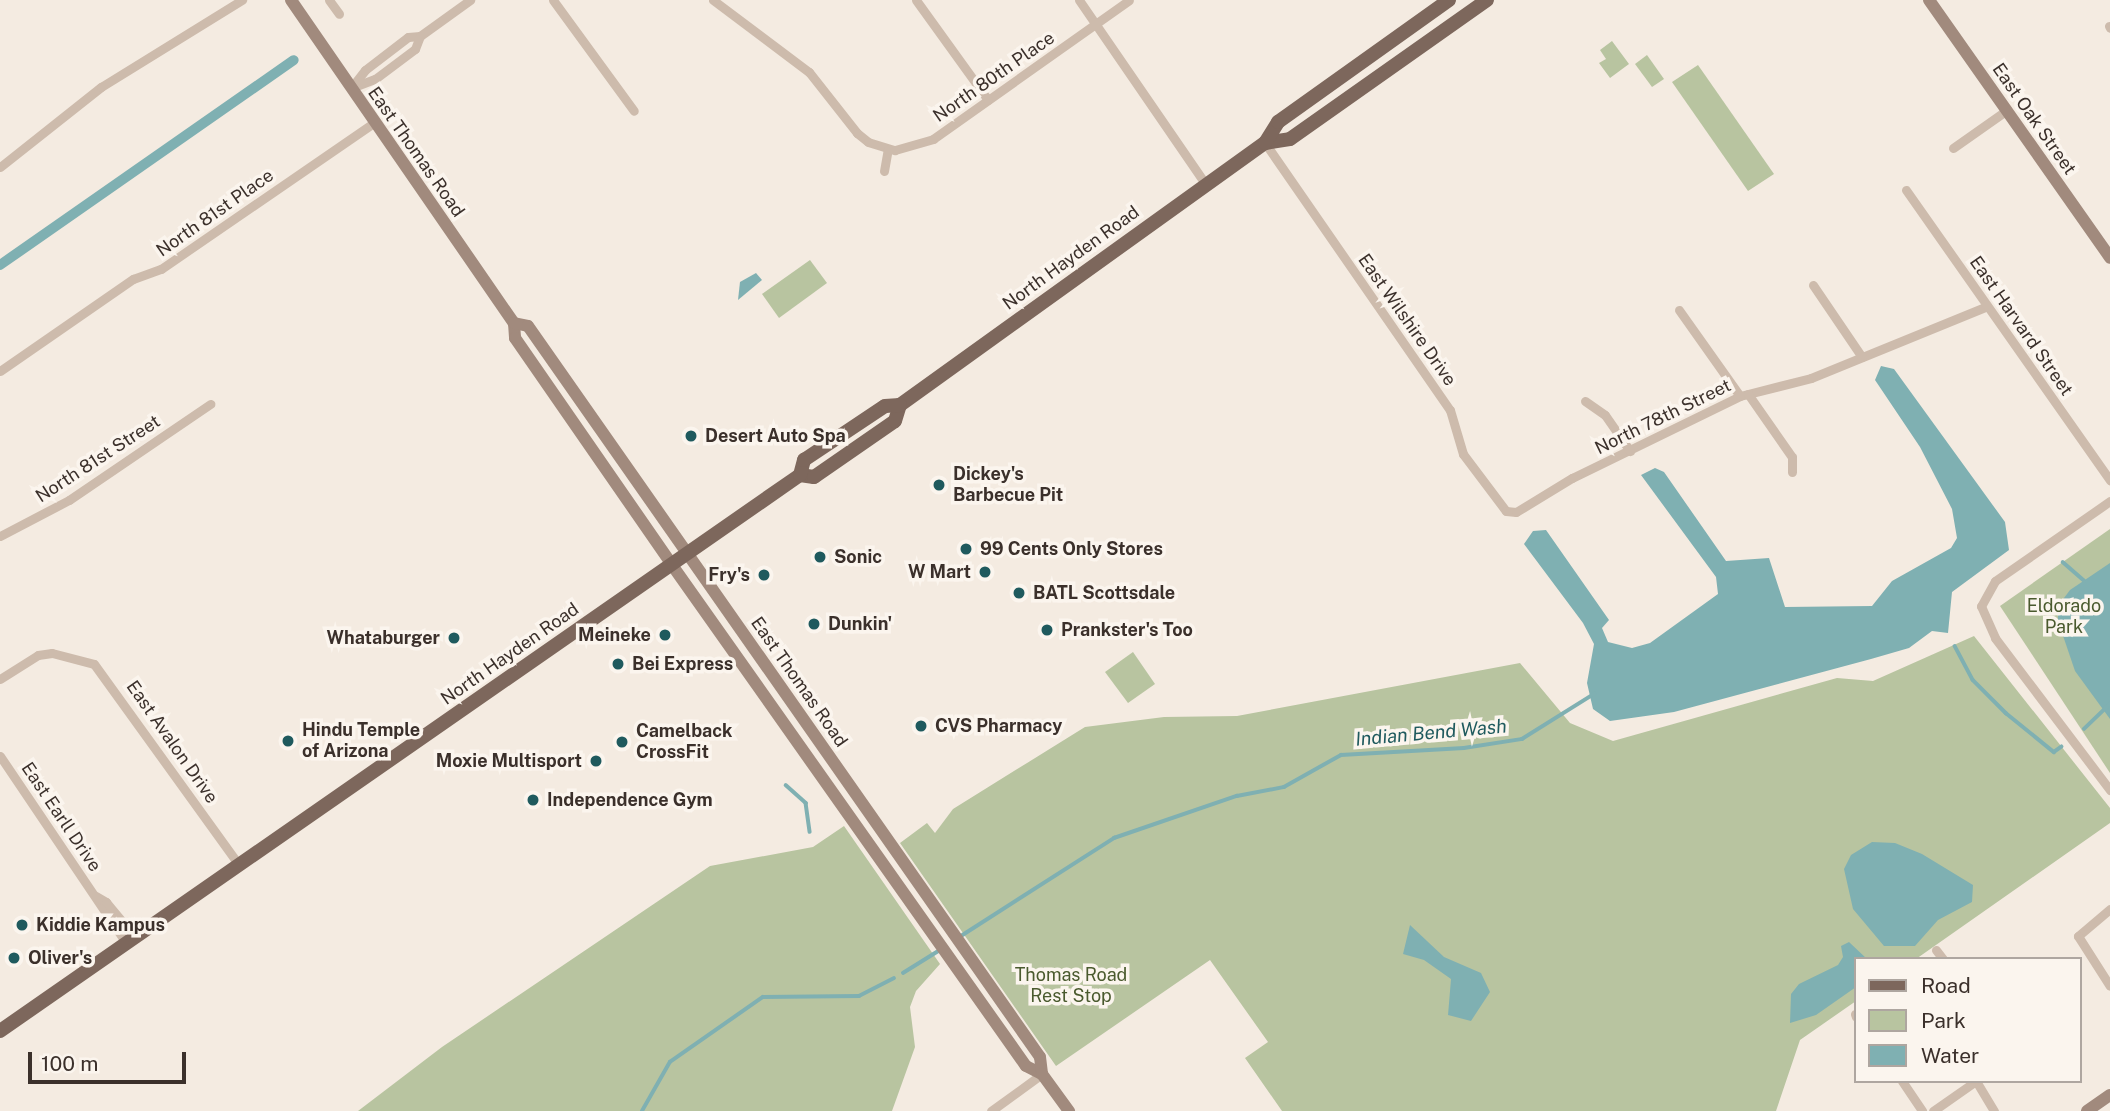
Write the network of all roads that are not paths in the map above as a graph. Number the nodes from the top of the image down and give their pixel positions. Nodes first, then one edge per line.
1 (242, 0) edge
2 (291, 0) edge
3 (329, 0) edge
4 (470, 0) edge
5 (553, 0) edge
6 (713, 0) edge
7 (916, 0) edge
8 (1079, 0) edge
9 (1129, 0) edge
10 (1449, 0) edge
11 (1487, 0) edge
12 (1929, 0) edge
13 (339, 14) dead end
14 (1095, 23) junction
15 (420, 36) junction
16 (351, 88) junction
17 (988, 100) junction
18 (2007, 110) junction
19 (634, 111) dead end
20 (375, 122) junction
21 (1265, 142) junction
22 (1953, 148) dead end
23 (888, 149) junction
24 (0, 167) edge
25 (884, 171) dead end
26 (1206, 185) junction
27 (1906, 190) dead end
28 (2106, 242) edge
29 (2110, 258) edge
30 (1813, 285) dead end
31 (1987, 306) junction
32 (1679, 310) dead end
33 (514, 323) junction
34 (1862, 357) junction
35 (0, 371) edge
36 (1744, 395) junction
37 (1585, 401) dead end
38 (210, 404) dead end
39 (900, 405) junction
40 (880, 410) junction
41 (853, 451) junction
42 (1630, 451) junction
43 (1792, 472) dead end
44 (800, 475) junction
45 (2110, 480) edge
46 (2110, 500) edge
47 (1516, 512) joint
48 (0, 536) edge
49 (688, 554) junction
50 (672, 565) junction
51 (0, 679) edge
52 (757, 685) junction
53 (796, 707) junction
54 (781, 718) junction
55 (0, 756) edge
56 (2110, 790) edge
57 (856, 794) junction
58 (239, 865) junction
59 (2110, 909) edge
60 (131, 939) junction
61 (1936, 950) dead end
62 (1941, 957) edge
63 (2110, 986) edge
64 (0, 1031) edge
65 (1042, 1074) junction
66 (1903, 1083) edge
67 (1974, 1083) edge
68 (1976, 1083) edge
69 (2110, 1095) edge
70 (991, 1111) edge
71 (1069, 1111) edge
72 (1922, 1111) edge
73 (1933, 1111) edge
74 (1994, 1111) edge
75 (2087, 1111) edge

1 - 24 street
2 - 16 main road, East Thomas Road
3 - 13 street
4 - 15 street
5 - 19 street
6 - 23 street
7 - 17 street
8 - 14 street
9 - 14 street, North 80th Place
10 - 21 main road, North Hayden Road
11 - 21 main road, North Hayden Road
12 - 18 main road, East Oak Street
14 - 17 street, North 80th Place
14 - 26 street
15 - 16 street
15 - 16 street
16 - 20 main road, East Thomas Road
17 - 23 street, North 80th Place
18 - 22 street
18 - 28 main road, East Oak Street
20 - 33 main road, East Thomas Road
20 - 35 street, North 81st Place
21 - 26 main road, North Hayden Road
21 - 47 street, East Wilshire Drive
23 - 25 street
26 - 39 main road, North Hayden Road
27 - 31 street, East Harvard Street
28 - 29 main road, East Oak Street
30 - 34 street
31 - 34 street, North 78th Street
31 - 45 street, East Harvard Street
32 - 36 street
33 - 49 main road, East Thomas Road
33 - 50 main road, East Thomas Road
34 - 36 street, North 78th Street
36 - 42 street, North 78th Street
36 - 43 street
37 - 42 street
38 - 48 street, North 81st Street
39 - 40 main road, North Hayden Road
39 - 41 main road, North Hayden Road
40 - 41 main road
40 - 44 main road, North Hayden Road
41 - 44 main road, North Hayden Road
42 - 47 street, North 78th Street
44 - 49 main road, North Hayden Road
46 - 56 street
49 - 50 main road, North Hayden Road
49 - 53 main road, East Thomas Road
50 - 52 main road, East Thomas Road
50 - 58 main road, North Hayden Road
51 - 58 street, East Avalon Drive
52 - 53 main road
52 - 54 main road, East Thomas Road
53 - 57 main road, East Thomas Road
54 - 57 main road
54 - 65 main road, East Thomas Road
55 - 60 street, East Earll Drive
57 - 65 main road, East Thomas Road
58 - 60 main road, North Hayden Road
59 - 63 street
60 - 64 main road, North Hayden Road
61 - 62 street
65 - 70 street
65 - 71 main road, East Thomas Road
66 - 72 street
67 - 73 street
68 - 74 street
69 - 75 main road

